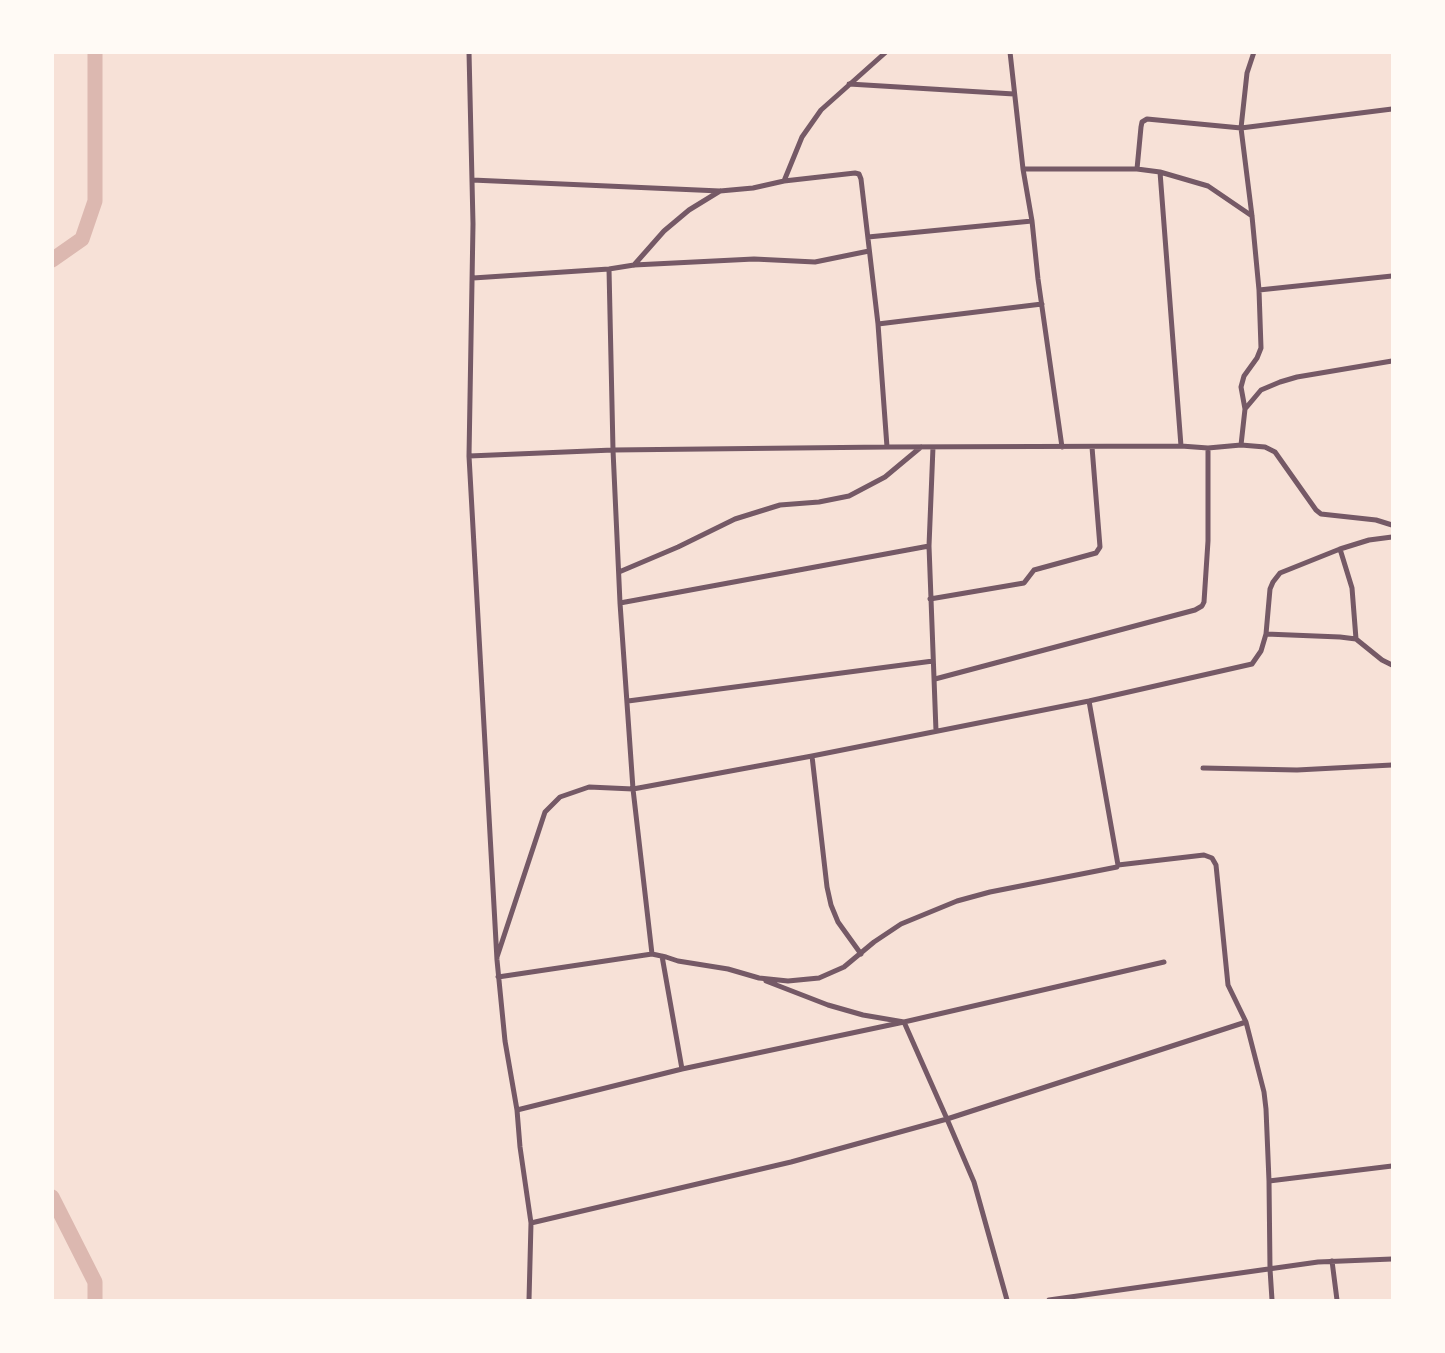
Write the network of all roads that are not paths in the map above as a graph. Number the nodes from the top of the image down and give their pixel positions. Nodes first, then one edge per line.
1 (469, 52) edge
2 (886, 52) edge
3 (1010, 52) edge
4 (1254, 52) edge
5 (849, 84) junction
6 (1014, 94) junction
7 (1392, 109) edge
8 (1241, 128) junction
9 (1023, 169) junction
10 (1137, 169) junction
11 (1160, 172) junction
12 (472, 180) junction
13 (784, 181) junction
14 (720, 191) junction
15 (1252, 216) junction
16 (1032, 221) junction
17 (868, 237) junction
18 (869, 251) junction
19 (634, 265) junction
20 (609, 269) junction
21 (1392, 276) edge
22 (472, 278) junction
23 (1259, 290) junction
24 (1042, 304) junction
25 (878, 324) junction
26 (1392, 361) edge
27 (1245, 409) junction
28 (1241, 445) junction
29 (1181, 446) junction
30 (887, 447) junction
31 (921, 447) junction
32 (933, 447) junction
33 (1062, 447) junction
34 (1092, 447) junction
35 (1208, 448) junction
36 (613, 450) junction
37 (470, 456) junction
38 (1392, 525) edge
39 (1392, 537) edge
40 (929, 546) junction
41 (1340, 549) junction
42 (619, 572) junction
43 (930, 599) junction
44 (620, 603) junction
45 (1266, 634) junction
46 (1356, 639) junction
47 (934, 661) junction
48 (1392, 665) edge
49 (935, 679) junction
50 (628, 701) junction
51 (1089, 701) junction
52 (936, 731) junction
53 (812, 756) junction
54 (1392, 764) edge
55 (1203, 768) dead end
56 (633, 789) junction
57 (1118, 865) junction
58 (652, 954) junction
59 (861, 954) junction
60 (662, 956) junction
61 (496, 960) junction
62 (1164, 962) dead end
63 (498, 977) junction
64 (759, 978) junction
65 (904, 1022) junction
66 (1246, 1022) junction
67 (682, 1069) junction
68 (517, 1110) junction
69 (948, 1119) junction
70 (1392, 1166) edge
71 (1269, 1181) junction
72 (531, 1223) junction
73 (1392, 1259) edge
74 (1332, 1261) junction
75 (1270, 1269) junction
76 (529, 1300) edge
77 (1007, 1300) edge
78 (1049, 1300) edge
79 (1272, 1300) edge
80 (1337, 1300) edge

1 - 12 street
2 - 5 street
3 - 6 street
4 - 8 street
5 - 6 street
5 - 13 street
6 - 9 street
7 - 8 street
8 - 10 street
8 - 15 street
9 - 10 street
9 - 16 street
10 - 11 street
11 - 15 street
11 - 29 street
12 - 14 street
12 - 22 street
13 - 14 street
13 - 17 street
14 - 19 street
15 - 23 street
16 - 17 street
16 - 24 street
17 - 18 street
18 - 19 street
18 - 25 street
19 - 20 street
20 - 22 street
20 - 36 street
21 - 23 street
22 - 37 street
23 - 27 street
24 - 25 street
24 - 33 street
25 - 30 street
26 - 27 street
27 - 28 street
28 - 35 street
28 - 38 street
29 - 34 street
29 - 35 street
30 - 31 street
30 - 36 street
31 - 32 street
31 - 42 street
32 - 33 street
32 - 40 street
33 - 34 street
34 - 43 street
35 - 49 street
36 - 37 street
36 - 42 street
37 - 61 street
39 - 41 street
40 - 43 street
40 - 44 street
41 - 45 street
41 - 46 street
42 - 44 street
43 - 47 street
44 - 50 street
45 - 46 street
45 - 51 street
46 - 48 street
47 - 49 street
47 - 50 street
49 - 52 street
50 - 56 street
51 - 52 street
51 - 57 street
52 - 53 street
53 - 56 street
53 - 59 street
54 - 55 street
56 - 58 street
56 - 61 street
57 - 59 street
57 - 66 street
58 - 60 street
58 - 63 street
59 - 64 street
60 - 64 street
60 - 67 street
61 - 63 street
62 - 65 street
63 - 68 street
64 - 65 street
65 - 67 street
65 - 69 street
66 - 69 street
66 - 71 street
67 - 68 street
68 - 72 street
69 - 72 street
69 - 77 street
70 - 71 street
71 - 75 street
72 - 76 street
73 - 74 street
74 - 75 street
74 - 80 street
75 - 78 street
75 - 79 street

